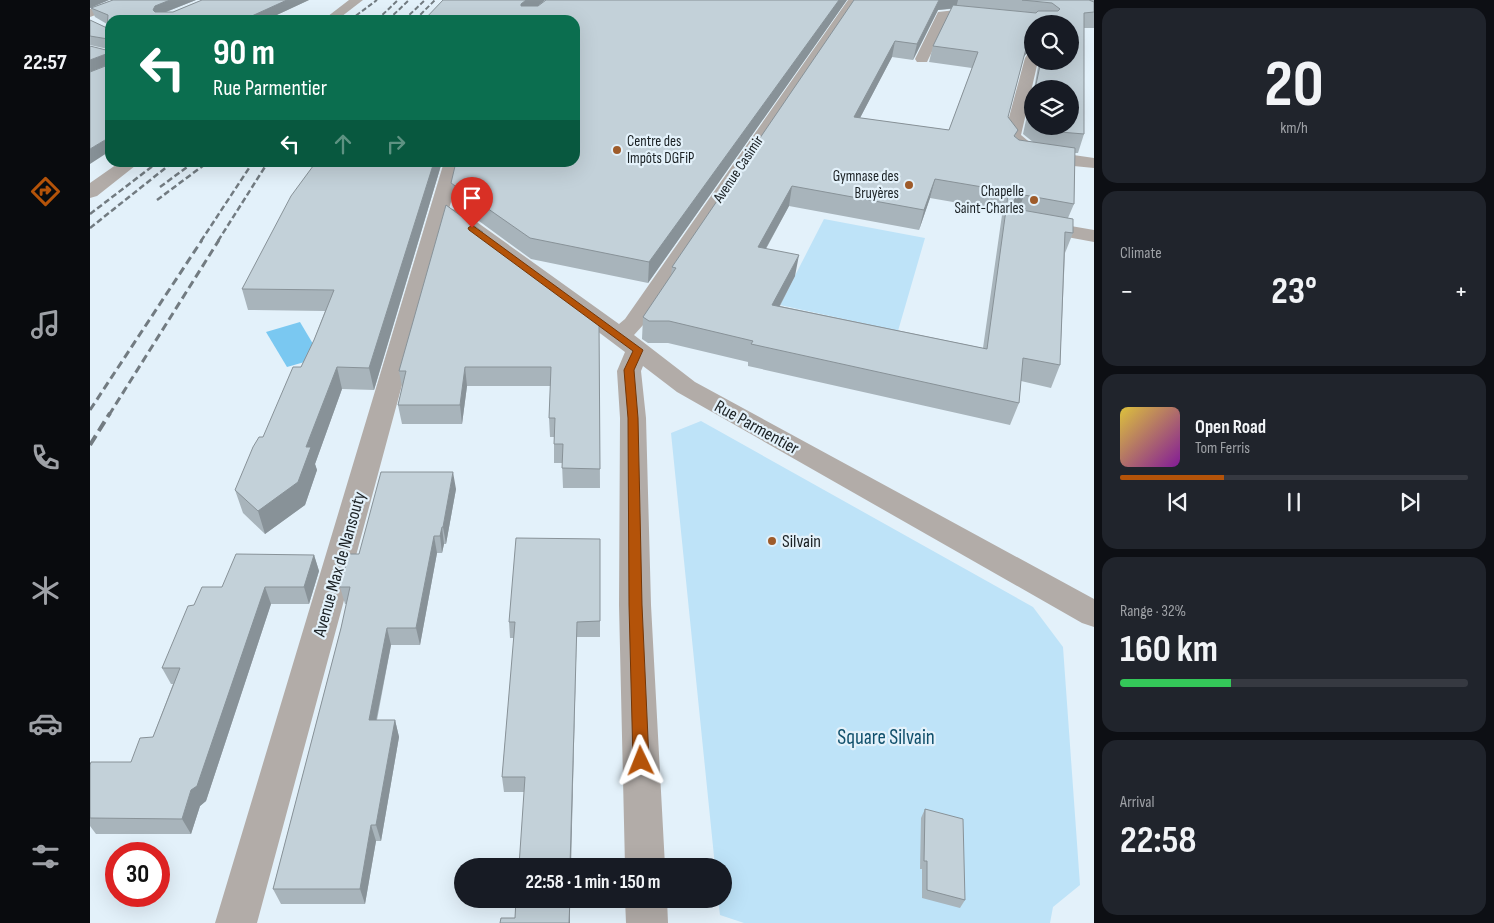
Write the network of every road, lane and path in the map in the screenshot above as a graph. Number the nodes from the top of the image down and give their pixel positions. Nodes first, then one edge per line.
1 (125, 0) edge
2 (357, 0) edge
3 (854, 0) edge
4 (336, 15) edge
5 (92, 20) edge
6 (1024, 20) edge
7 (922, 59) edge
8 (1029, 70) edge
9 (1013, 152) edge
10 (1036, 155) junction
11 (1094, 163) edge
12 (125, 167) edge
13 (452, 167) edge
14 (90, 192) edge
15 (442, 205) junction
16 (1017, 223) edge
17 (1094, 236) edge
18 (629, 343) junction
19 (1094, 614) edge
20 (645, 858) edge
21 (646, 908) edge
22 (236, 923) edge
23 (647, 923) edge

1 - 5 street
2 - 4 street
3 - 18 street, Avenue Casimir
6 - 7 street
8 - 10 street
9 - 10 street
10 - 11 street
12 - 14 street
13 - 15 street, Avenue Max de Nansouty
15 - 18 street, Rue Parmentier
15 - 22 street, Avenue Max de Nansouty
16 - 17 street
18 - 19 street, Rue Parmentier
18 - 20 street
21 - 23 street

